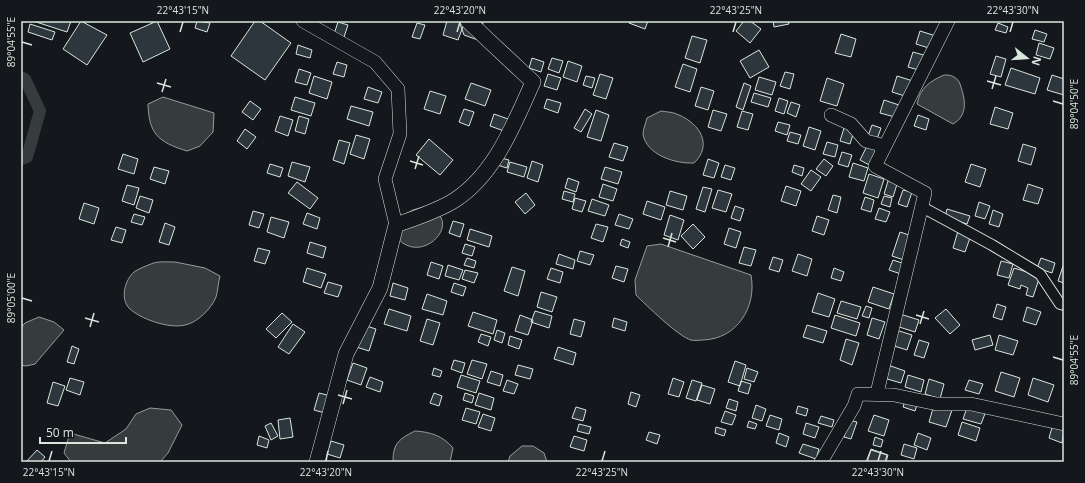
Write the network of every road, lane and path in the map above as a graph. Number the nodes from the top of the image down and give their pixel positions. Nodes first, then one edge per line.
1 (303, 21) edge
2 (468, 21) edge
3 (948, 21) edge
4 (831, 115) dead end
5 (883, 150) junction
6 (922, 207) junction
7 (396, 224) junction
8 (1064, 305) edge
9 (877, 393) junction
10 (1064, 424) edge
11 (317, 462) edge
12 (821, 462) edge

1 - 7 street
2 - 7 main road
3 - 5 street
4 - 5 street
5 - 6 street
6 - 8 street
6 - 9 street
7 - 11 main road
9 - 10 street
9 - 12 street

